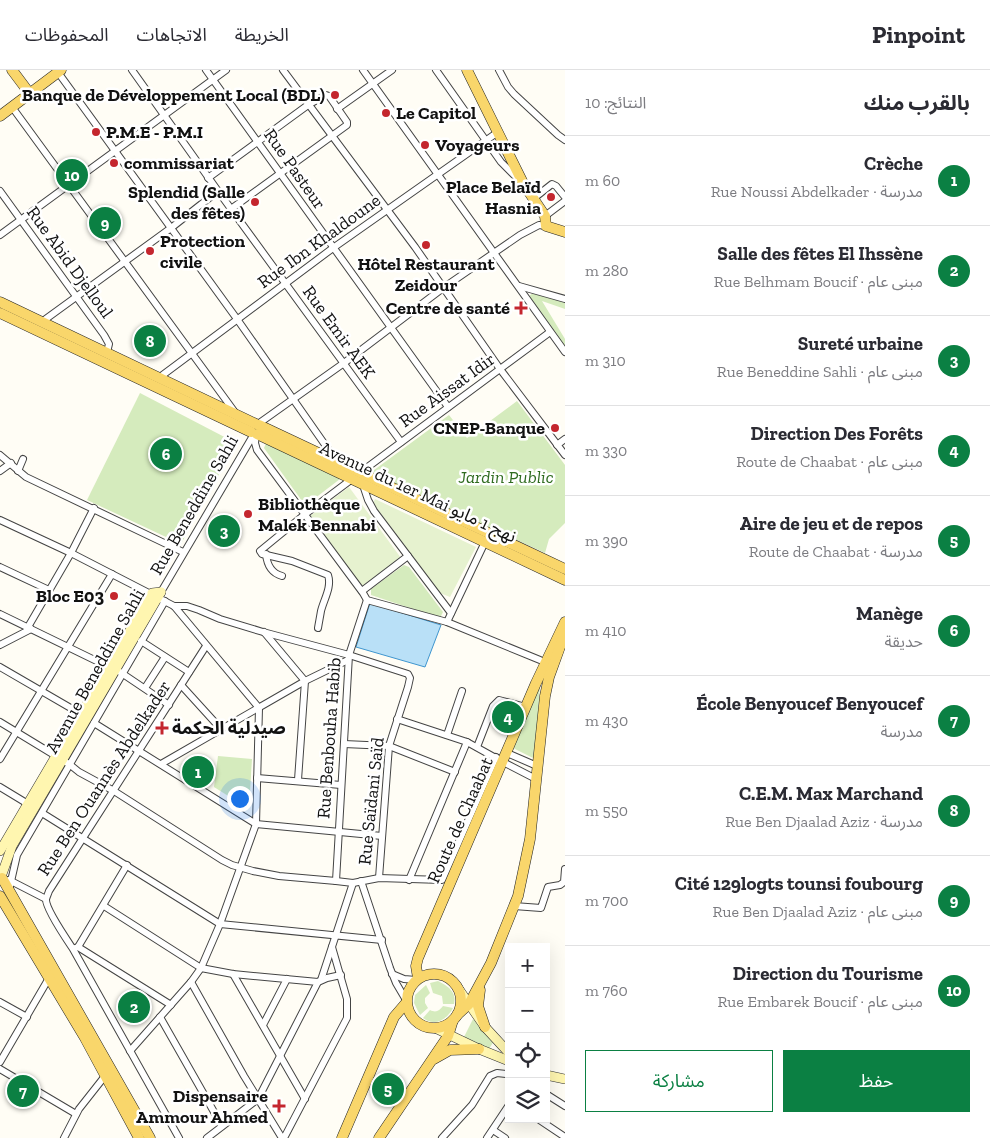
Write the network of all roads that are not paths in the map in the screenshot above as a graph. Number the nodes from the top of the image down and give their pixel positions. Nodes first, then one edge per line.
1 (12, 70) edge
2 (132, 70) edge
3 (206, 70) edge
4 (226, 70) edge
5 (283, 70) edge
6 (364, 70) edge
7 (392, 70) edge
8 (436, 70) edge
9 (466, 70) edge
10 (499, 70) edge
11 (58, 71) edge
12 (213, 80) junction
13 (373, 83) junction
14 (30, 94) junction
15 (308, 105) junction
16 (12, 107) junction
17 (337, 109) junction
18 (164, 115) junction
19 (0, 116) edge
20 (498, 132) junction
21 (332, 137) junction
22 (486, 140) junction
23 (565, 140) edge
24 (258, 142) junction
25 (115, 151) junction
26 (279, 173) junction
27 (437, 174) junction
28 (208, 178) junction
29 (522, 183) junction
30 (68, 185) junction
31 (0, 191) edge
32 (218, 191) junction
33 (565, 197) edge
34 (532, 199) junction
35 (565, 201) edge
36 (231, 209) junction
37 (386, 210) junction
38 (21, 220) junction
39 (545, 221) junction
40 (171, 228) junction
41 (565, 232) edge
42 (0, 234) edge
43 (332, 248) junction
44 (494, 253) junction
45 (124, 263) junction
46 (286, 284) junction
47 (519, 286) junction
48 (443, 288) junction
49 (76, 297) junction
50 (565, 299) edge
51 (0, 302) edge
52 (0, 313) edge
53 (237, 319) junction
54 (43, 321) junction
55 (391, 328) junction
56 (550, 332) junction
57 (565, 352) edge
58 (191, 353) junction
59 (105, 357) junction
60 (344, 363) junction
61 (500, 369) junction
62 (160, 377) junction
63 (294, 400) junction
64 (448, 407) junction
65 (236, 414) junction
66 (256, 430) junction
67 (565, 439) edge
68 (401, 442) junction
69 (557, 445) junction
70 (0, 455) edge
71 (565, 455) edge
72 (23, 459) dead end
73 (336, 460) junction
74 (10, 463) junction
75 (0, 471) edge
76 (18, 471) junction
77 (360, 472) junction
78 (352, 480) junction
79 (363, 485) junction
80 (94, 508) junction
81 (304, 514) junction
82 (0, 520) edge
83 (485, 542) junction
84 (184, 552) junction
85 (71, 553) junction
86 (266, 554) junction
87 (408, 556) junction
88 (0, 567) edge
89 (565, 569) edge
90 (112, 574) junction
91 (282, 576) dead end
92 (565, 580) edge
93 (49, 590) junction
94 (362, 591) junction
95 (159, 596) junction
96 (367, 600) junction
97 (174, 606) junction
98 (451, 613) junction
99 (0, 614) edge
100 (447, 622) junction
101 (565, 622) edge
102 (29, 628) junction
103 (318, 628) dead end
104 (264, 632) junction
105 (565, 633) edge
106 (141, 641) junction
107 (0, 645) edge
108 (206, 646) junction
109 (68, 647) junction
110 (165, 657) junction
111 (348, 657) junction
112 (540, 660) dead end
113 (0, 667) edge
114 (116, 670) junction
115 (189, 672) junction
116 (305, 681) junction
117 (181, 685) junction
118 (145, 688) junction
119 (462, 691) dead end
120 (42, 692) junction
121 (169, 705) junction
122 (526, 707) junction
123 (258, 708) junction
124 (81, 714) junction
125 (397, 719) junction
126 (0, 722) edge
127 (94, 723) junction
128 (221, 729) junction
129 (17, 732) junction
130 (447, 735) junction
131 (467, 742) junction
132 (344, 744) junction
133 (389, 746) junction
134 (477, 747) junction
135 (139, 750) junction
136 (502, 757) junction
137 (0, 760) edge
138 (63, 760) junction
139 (161, 764) junction
140 (537, 766) junction
141 (455, 772) junction
142 (257, 778) junction
143 (536, 778) junction
144 (298, 780) junction
145 (341, 785) junction
146 (0, 787) edge
147 (114, 791) junction
148 (28, 804) junction
149 (42, 812) junction
150 (256, 824) junction
151 (338, 832) junction
152 (382, 836) junction
153 (83, 839) junction
154 (3, 841) edge
155 (0, 851) edge
156 (127, 865) junction
157 (241, 868) junction
158 (13, 869) junction
159 (565, 869) edge
160 (379, 878) junction
161 (3, 880) edge
162 (409, 880) junction
163 (361, 881) junction
164 (336, 882) junction
165 (352, 883) junction
166 (46, 899) junction
167 (104, 906) junction
168 (514, 906) junction
169 (220, 924) junction
170 (335, 936) junction
171 (382, 940) junction
172 (332, 947) junction
173 (76, 948) junction
174 (201, 968) junction
175 (233, 974) junction
176 (392, 974) junction
177 (341, 975) junction
178 (484, 977) junction
179 (49, 978) junction
180 (287, 979) junction
181 (417, 979) junction
182 (320, 981) junction
183 (191, 982) junction
184 (458, 988) junction
185 (0, 1002) edge
186 (406, 1002) junction
187 (469, 1004) junction
188 (171, 1005) junction
189 (27, 1017) junction
190 (160, 1017) junction
191 (455, 1018) junction
192 (263, 1025) junction
193 (485, 1027) junction
194 (435, 1028) junction
195 (448, 1036) junction
196 (479, 1049) junction
197 (505, 1049) edge
198 (130, 1051) junction
199 (280, 1057) junction
200 (505, 1059) edge
201 (0, 1062) edge
202 (429, 1063) junction
203 (0, 1069) edge
204 (505, 1074) edge
205 (106, 1076) junction
206 (550, 1076) edge
207 (565, 1080) edge
208 (550, 1097) edge
209 (258, 1099) junction
210 (305, 1099) junction
211 (565, 1106) edge
212 (505, 1111) edge
213 (76, 1114) junction
214 (544, 1123) edge
215 (222, 1126) junction
216 (493, 1130) junction
217 (565, 1137) edge
218 (64, 1138) edge
219 (140, 1138) edge
220 (150, 1138) edge
221 (179, 1138) edge
222 (207, 1138) edge
223 (283, 1138) edge
224 (342, 1138) edge
225 (379, 1138) edge
226 (442, 1138) edge
227 (487, 1138) edge
228 (504, 1138) edge

1 - 14 main road
2 - 18 street, Rue Emir AEK
3 - 12 street, Rue Pasteur
4 - 12 street
5 - 15 street
6 - 13 street
7 - 13 street
8 - 22 street
9 - 20 main road
10 - 23 street
11 - 14 main road
11 - 25 street
12 - 18 street
12 - 24 street, Rue Pasteur
13 - 17 street
13 - 27 street
14 - 16 main road
15 - 17 street
15 - 21 street
15 - 24 street
16 - 19 main road
16 - 30 street
17 - 21 street
18 - 25 street
18 - 28 street, Rue Emir AEK
20 - 22 street, Rue Ibn Khaldoune
20 - 29 main road
21 - 26 street
21 - 37 street
22 - 27 street, Rue Ibn Khaldoune
22 - 29 street
24 - 26 street, Rue Pasteur
24 - 28 street
25 - 30 street
25 - 40 street
26 - 36 street
26 - 43 street, Rue Pasteur
27 - 37 street, Rue Ibn Khaldoune
27 - 44 street
28 - 32 street, Rue Emir AEK
29 - 34 main road
30 - 38 street
30 - 45 street
31 - 38 street, Rue Abid Djelloul
32 - 36 street, Rue Emir AEK
32 - 40 street
33 - 34 street
34 - 39 main road
35 - 39 street
36 - 46 street, Rue Emir AEK
37 - 43 street, Rue Ibn Khaldoune
37 - 48 street
38 - 42 street
38 - 49 street, Rue Abid Djelloul
39 - 41 main road
39 - 44 street
40 - 45 street
40 - 53 street
43 - 46 street, Rue Ibn Khaldoune
43 - 55 street, Rue Pasteur
44 - 47 street
44 - 48 street
45 - 49 street
45 - 58 street
46 - 53 street, Rue Ibn Khaldoune
46 - 60 street, Rue Emir AEK
47 - 50 street
47 - 56 street
48 - 55 street
48 - 61 street
49 - 54 street
49 - 59 street, Rue Abid Djelloul
51 - 54 main road
52 - 59 main road
53 - 58 street, Rue Ibn Khaldoune
53 - 63 street
54 - 59 main road
55 - 60 street
55 - 64 street, Rue Pasteur
56 - 57 street
56 - 61 street, Rue Aissat Idir
58 - 62 street, Rue Ibn Khaldoune
58 - 65 street
59 - 62 main road
59 - 66 main road
60 - 63 street
60 - 68 street, Rue Emir AEK
61 - 64 street, Rue Aissat Idir
61 - 69 street
62 - 65 main road
63 - 66 street
63 - 73 street
64 - 68 street, Rue Aissat Idir
65 - 66 main road
66 - 73 main road, Avenue du 1er Mai نهج 1 مايو
66 - 78 main road, Avenue du 1er Mai نهج 1 مايو
66 - 81 street
66 - 84 street, Rue Beneddine Sahli
67 - 69 street
68 - 77 street, Rue Aissat Idir
69 - 71 street
70 - 74 street
72 - 76 street
73 - 77 main road, Avenue du 1er Mai نهج 1 مايو
74 - 75 street
74 - 76 street
76 - 80 street
77 - 78 main road
77 - 89 main road, Avenue du 1er Mai نهج 1 مايو
78 - 79 main road, Avenue du 1er Mai نهج 1 مايو
78 - 81 street
79 - 83 main road, Avenue du 1er Mai نهج 1 مايو
79 - 87 street
80 - 84 street
80 - 85 street
81 - 86 street
81 - 94 street
82 - 85 street
83 - 92 main road, Avenue du 1er Mai نهج 1 مايو
83 - 98 street
84 - 95 street, Rue Beneddine Sahli
85 - 90 street
85 - 93 street
86 - 91 street
86 - 103 street
87 - 94 street
87 - 98 street
88 - 93 street
90 - 95 street
90 - 109 street
93 - 102 street
94 - 96 street
95 - 97 street
95 - 106 street, Avenue Beneddine Sahli
95 - 114 street, Avenue Beneddine Sahli
96 - 100 street
96 - 111 street, Rue Benbouha Habib
97 - 104 street
97 - 108 street
98 - 100 street
99 - 102 street
100 - 112 street
101 - 122 main road, Route de Chaabat
102 - 107 street
102 - 109 street
104 - 111 street
104 - 116 street
105 - 140 main road
106 - 110 street
106 - 114 street, Avenue Beneddine Sahli
108 - 115 street, Rue Ben Ouannès Abdelkader
108 - 123 street
109 - 114 street
109 - 120 street
110 - 115 street
110 - 118 street
111 - 116 street
111 - 125 street, Rue Saïdani Saïd
111 - 132 street, Rue Benbouha Habib
113 - 120 street
114 - 118 street
114 - 124 street, Avenue Beneddine Sahli
114 - 127 street, Avenue Beneddine Sahli
114 - 138 street, Avenue Beneddine Sahli
115 - 117 street, Rue Ben Ouannès Abdelkader
116 - 123 street
116 - 144 street
117 - 121 street, Rue Ben Ouannès Abdelkader
117 - 128 street
118 - 121 street
119 - 130 street
120 - 124 street
120 - 129 street
121 - 135 street, Rue Ben Ouannès Abdelkader
122 - 134 street
122 - 136 main road, Route de Chaabat
123 - 128 street
123 - 142 street
124 - 138 street, Avenue Beneddine Sahli
125 - 130 street
125 - 133 street, Rue Saïdani Saïd
126 - 129 street
127 - 135 street
127 - 138 street, Avenue Beneddine Sahli
128 - 139 street
129 - 137 street
129 - 138 street
130 - 131 street
131 - 134 street
131 - 141 street
132 - 133 street
132 - 145 street, Rue Benbouha Habib
133 - 141 street
133 - 152 street, Rue Saïdani Saïd
134 - 136 street
135 - 139 street
135 - 147 street, Rue Ben Ouannès Abdelkader
136 - 140 street
136 - 143 street
136 - 162 street
136 - 181 main road, Route de Chaabat
138 - 147 street
138 - 148 street, Avenue Beneddine Sahli
138 - 149 street, Avenue Beneddine Sahli
138 - 161 street, Avenue Beneddine Sahli
139 - 150 street
140 - 143 main road
141 - 162 street
142 - 144 street
142 - 150 street
143 - 168 main road
144 - 145 street
145 - 151 street, Rue Benbouha Habib
146 - 148 street
147 - 153 street, Rue Ben Ouannès Abdelkader
147 - 157 street
148 - 154 street, Avenue Beneddine Sahli
149 - 153 street
149 - 158 street, Avenue Beneddine Sahli
150 - 151 street
150 - 157 street
151 - 152 street
151 - 164 street, Rue Benbouha Habib
152 - 160 street, Rue Saïdani Saïd
153 - 156 street
153 - 166 street, Rue Ben Ouannès Abdelkader
154 - 155 street, Avenue Beneddine Sahli
156 - 167 street
156 - 169 street
157 - 164 street
157 - 169 street
158 - 161 street, Avenue Beneddine Sahli
158 - 161 street
159 - 168 street
160 - 162 street
160 - 163 street
161 - 166 street
161 - 179 main road
161 - 220 main road
163 - 165 street
163 - 171 street
164 - 165 street
165 - 170 street
166 - 173 street, Rue Ben Ouannès Abdelkader
167 - 173 street
167 - 174 street
168 - 178 main road
169 - 170 street
169 - 174 street
170 - 171 street
170 - 172 street
171 - 176 street
172 - 177 street
172 - 182 street
173 - 188 street
173 - 198 street, Rue Ben Ouannès Abdelkader
174 - 175 street
174 - 183 street
175 - 180 street
175 - 192 street
176 - 181 street
176 - 186 street
177 - 182 street
177 - 210 street
178 - 187 main road
178 - 193 main road
179 - 189 street
179 - 205 main road
180 - 182 street
180 - 192 street
181 - 184 main road
181 - 186 main road
182 - 199 street
183 - 188 street
183 - 209 street
184 - 187 street
184 - 191 main road
185 - 189 street
186 - 194 main road
186 - 224 main road
187 - 191 main road
187 - 193 street
188 - 190 street
189 - 201 street
190 - 198 street
190 - 215 street
191 - 194 main road
191 - 195 main road
192 - 199 street
193 - 197 street
194 - 195 street
195 - 196 street
195 - 202 main road
196 - 200 street
196 - 202 main road
198 - 221 street, Rue Ben Ouannès Abdelkader
199 - 209 street
199 - 210 street
202 - 225 main road
203 - 213 street
204 - 226 street
205 - 213 street
205 - 219 main road
206 - 207 street
208 - 211 street
209 - 215 street
209 - 223 street
210 - 223 street
212 - 216 street
213 - 218 street
214 - 217 street
215 - 222 street
216 - 227 street
216 - 228 street

